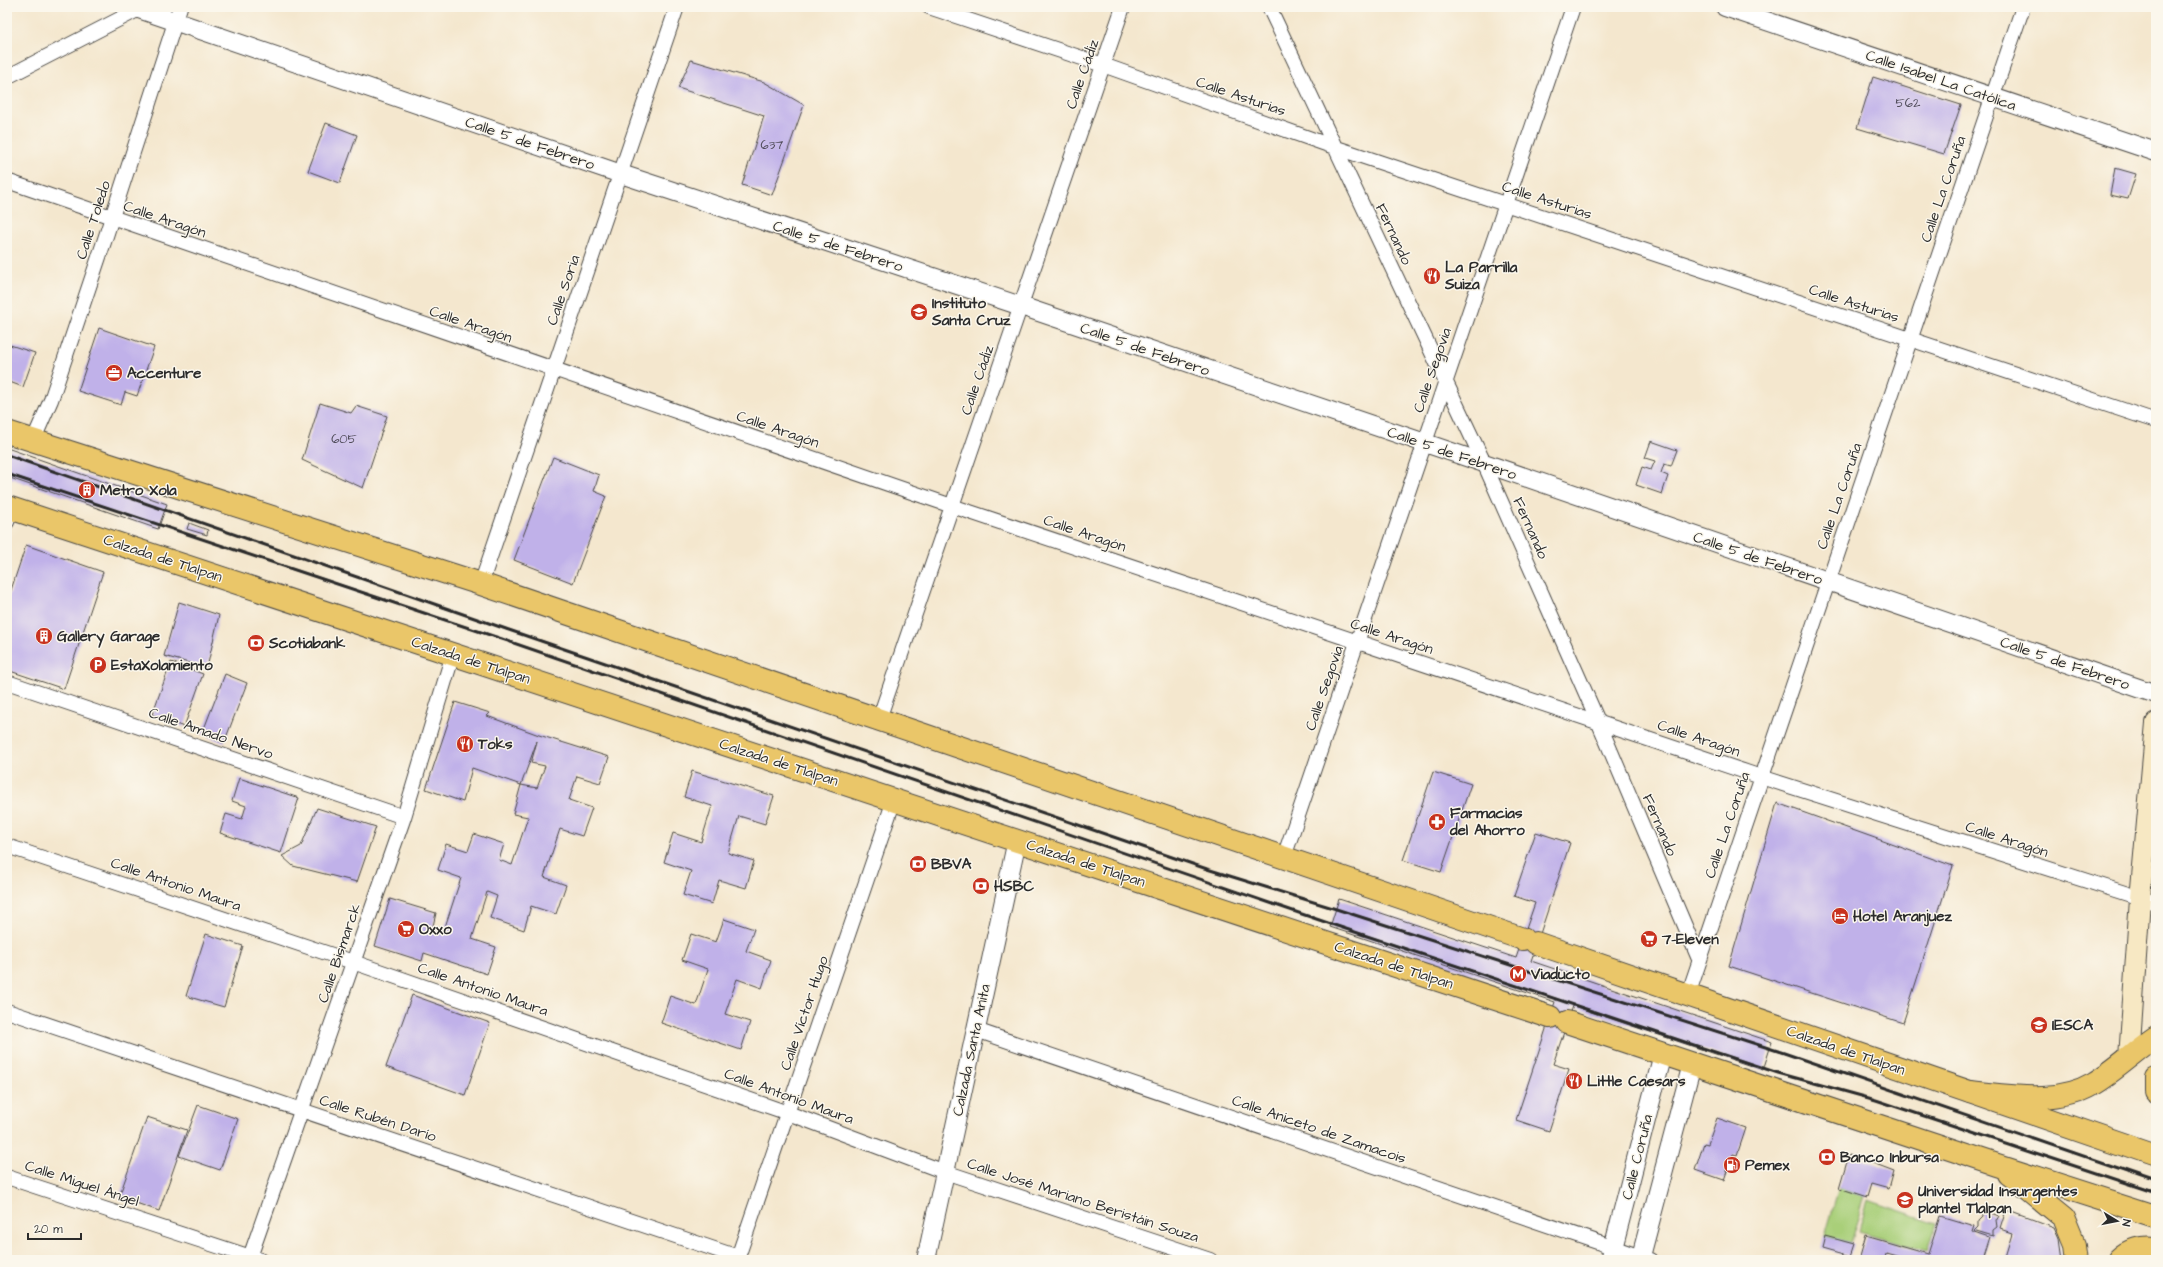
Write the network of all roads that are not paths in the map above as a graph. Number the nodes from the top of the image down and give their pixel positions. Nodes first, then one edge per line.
1 (677, 7) edge
2 (929, 7) edge
3 (1123, 7) edge
4 (1269, 7) edge
5 (1573, 7) edge
6 (1725, 7) edge
7 (2022, 7) edge
8 (138, 8) edge
9 (178, 14) edge
10 (1103, 65) junction
11 (7, 77) edge
12 (1992, 97) junction
13 (1334, 147) junction
14 (2156, 152) edge
15 (620, 174) junction
16 (7, 181) edge
17 (1506, 204) junction
18 (111, 218) junction
19 (1020, 306) junction
20 (1910, 339) junction
21 (554, 370) junction
22 (1446, 383) junction
23 (2156, 421) edge
24 (7, 432) edge
25 (34, 441) junction
26 (1425, 444) junction
27 (1484, 463) junction
28 (952, 506) junction
29 (9, 512) edge
30 (1828, 581) junction
31 (482, 584) junction
32 (1357, 642) junction
33 (452, 654) junction
34 (7, 682) edge
35 (2156, 694) edge
36 (879, 719) junction
37 (1598, 721) junction
38 (2156, 723) edge
39 (1761, 777) junction
40 (894, 800) junction
41 (404, 817) junction
42 (1017, 840) junction
43 (7, 846) edge
44 (1284, 857) junction
45 (2148, 901) edge
46 (1699, 959) junction
47 (353, 962) junction
48 (1688, 995) junction
49 (7, 1011) edge
50 (976, 1030) junction
51 (2156, 1037) edge
52 (1663, 1054) junction
53 (2130, 1058) junction
54 (1692, 1064) junction
55 (2156, 1078) edge
56 (2156, 1091) edge
57 (1970, 1092) junction
58 (301, 1111) junction
59 (788, 1113) junction
60 (2156, 1156) edge
61 (1997, 1165) junction
62 (945, 1172) junction
63 (7, 1177) edge
64 (2156, 1216) edge
65 (2156, 1250) edge
66 (1612, 1254) edge
67 (738, 1258) edge
68 (253, 1259) edge
69 (1644, 1259) edge
70 (926, 1260) edge
71 (1210, 1260) edge
72 (2076, 1260) edge
73 (2119, 1260) edge

1 - 15 street, Calle Soria
2 - 10 street, Calle Asturias
3 - 10 street, Calle Cádiz
4 - 13 street, Fernando
5 - 17 street, Calle Segovia
6 - 12 street, Calle Isabel La Católica
7 - 12 street, Calle La Coruña
8 - 9 street, Calle 5 de Febrero
8 - 11 street
9 - 15 street, Calle 5 de Febrero
9 - 18 street, Calle Toledo
10 - 13 street, Calle Asturias
10 - 19 street, Calle Cádiz
12 - 14 street, Calle Isabel La Católica
12 - 20 street, Calle La Coruña
13 - 17 street, Calle Asturias
13 - 22 street, Fernando
15 - 19 street, Calle 5 de Febrero
15 - 21 street, Calle Soria
16 - 18 street, Calle Aragón
17 - 20 street, Calle Asturias
17 - 22 street, Calle Segovia
18 - 21 street, Calle Aragón
18 - 25 street, Calle Toledo
19 - 26 street, Calle 5 de Febrero
19 - 28 street, Calle Cádiz
20 - 23 street, Calle Asturias
20 - 30 street, Calle La Coruña
21 - 28 street, Calle Aragón
21 - 31 street, Calle Soria
22 - 26 street, Calle Segovia
22 - 27 street, Fernando
24 - 25 highway, Calzada de Tlalpan
25 - 31 highway, Calzada de Tlalpan
26 - 27 street, Calle 5 de Febrero
26 - 32 street, Calle Segovia
27 - 30 street, Calle 5 de Febrero
27 - 37 street, Fernando
28 - 32 street, Calle Aragón
28 - 36 street, Calle Cádiz
29 - 33 highway, Calzada de Tlalpan
30 - 35 street, Calle 5 de Febrero
30 - 39 street, Calle La Coruña
31 - 36 highway, Calzada de Tlalpan
32 - 37 street, Calle Aragón
32 - 44 street, Calle Segovia
33 - 40 highway, Calzada de Tlalpan
33 - 41 street, Calle Bismarck
34 - 41 street, Calle Amado Nervo
36 - 44 highway, Calzada de Tlalpan
37 - 39 street, Calle Aragón
37 - 46 street, Fernando
38 - 45 main road
39 - 45 street, Calle Aragón
39 - 46 street, Calle La Coruña
40 - 42 highway, Calzada de Tlalpan
40 - 59 street, Calle Víctor Hugo
41 - 47 street, Calle Bismarck
42 - 50 street, Calzada Santa Anita
42 - 52 highway, Calzada de Tlalpan
43 - 47 street, Calle Antonio Maura
44 - 48 highway, Calzada de Tlalpan
45 - 53 main road
46 - 48 street, Calle La Coruña
47 - 58 street, Calle Bismarck
47 - 59 street, Calle Antonio Maura
48 - 57 highway, Calzada de Tlalpan
49 - 58 street, Calle Rubén Darío
50 - 62 street, Calzada Santa Anita
50 - 66 street, Calle Aniceto de Zamacois
51 - 53 highway
52 - 54 highway, Calzada de Tlalpan
52 - 66 street, Calle Coruña
53 - 57 highway
54 - 61 highway, Calzada de Tlalpan
54 - 69 street, Calle Coruña
55 - 56 highway
57 - 60 highway, Calzada de Tlalpan
58 - 67 street, Calle Rubén Darío
58 - 68 street, Calle Bismarck
59 - 62 street, Calle Antonio Maura
59 - 67 street, Calle Víctor Hugo
61 - 64 highway, Calzada de Tlalpan
61 - 72 highway
62 - 70 street, Calzada Santa Anita
62 - 71 street, Calle José Mariano Beristáin Souza
63 - 68 street, Calle Miguel Ángel
65 - 73 highway
66 - 69 street, Calle Aniceto de Zamacois

